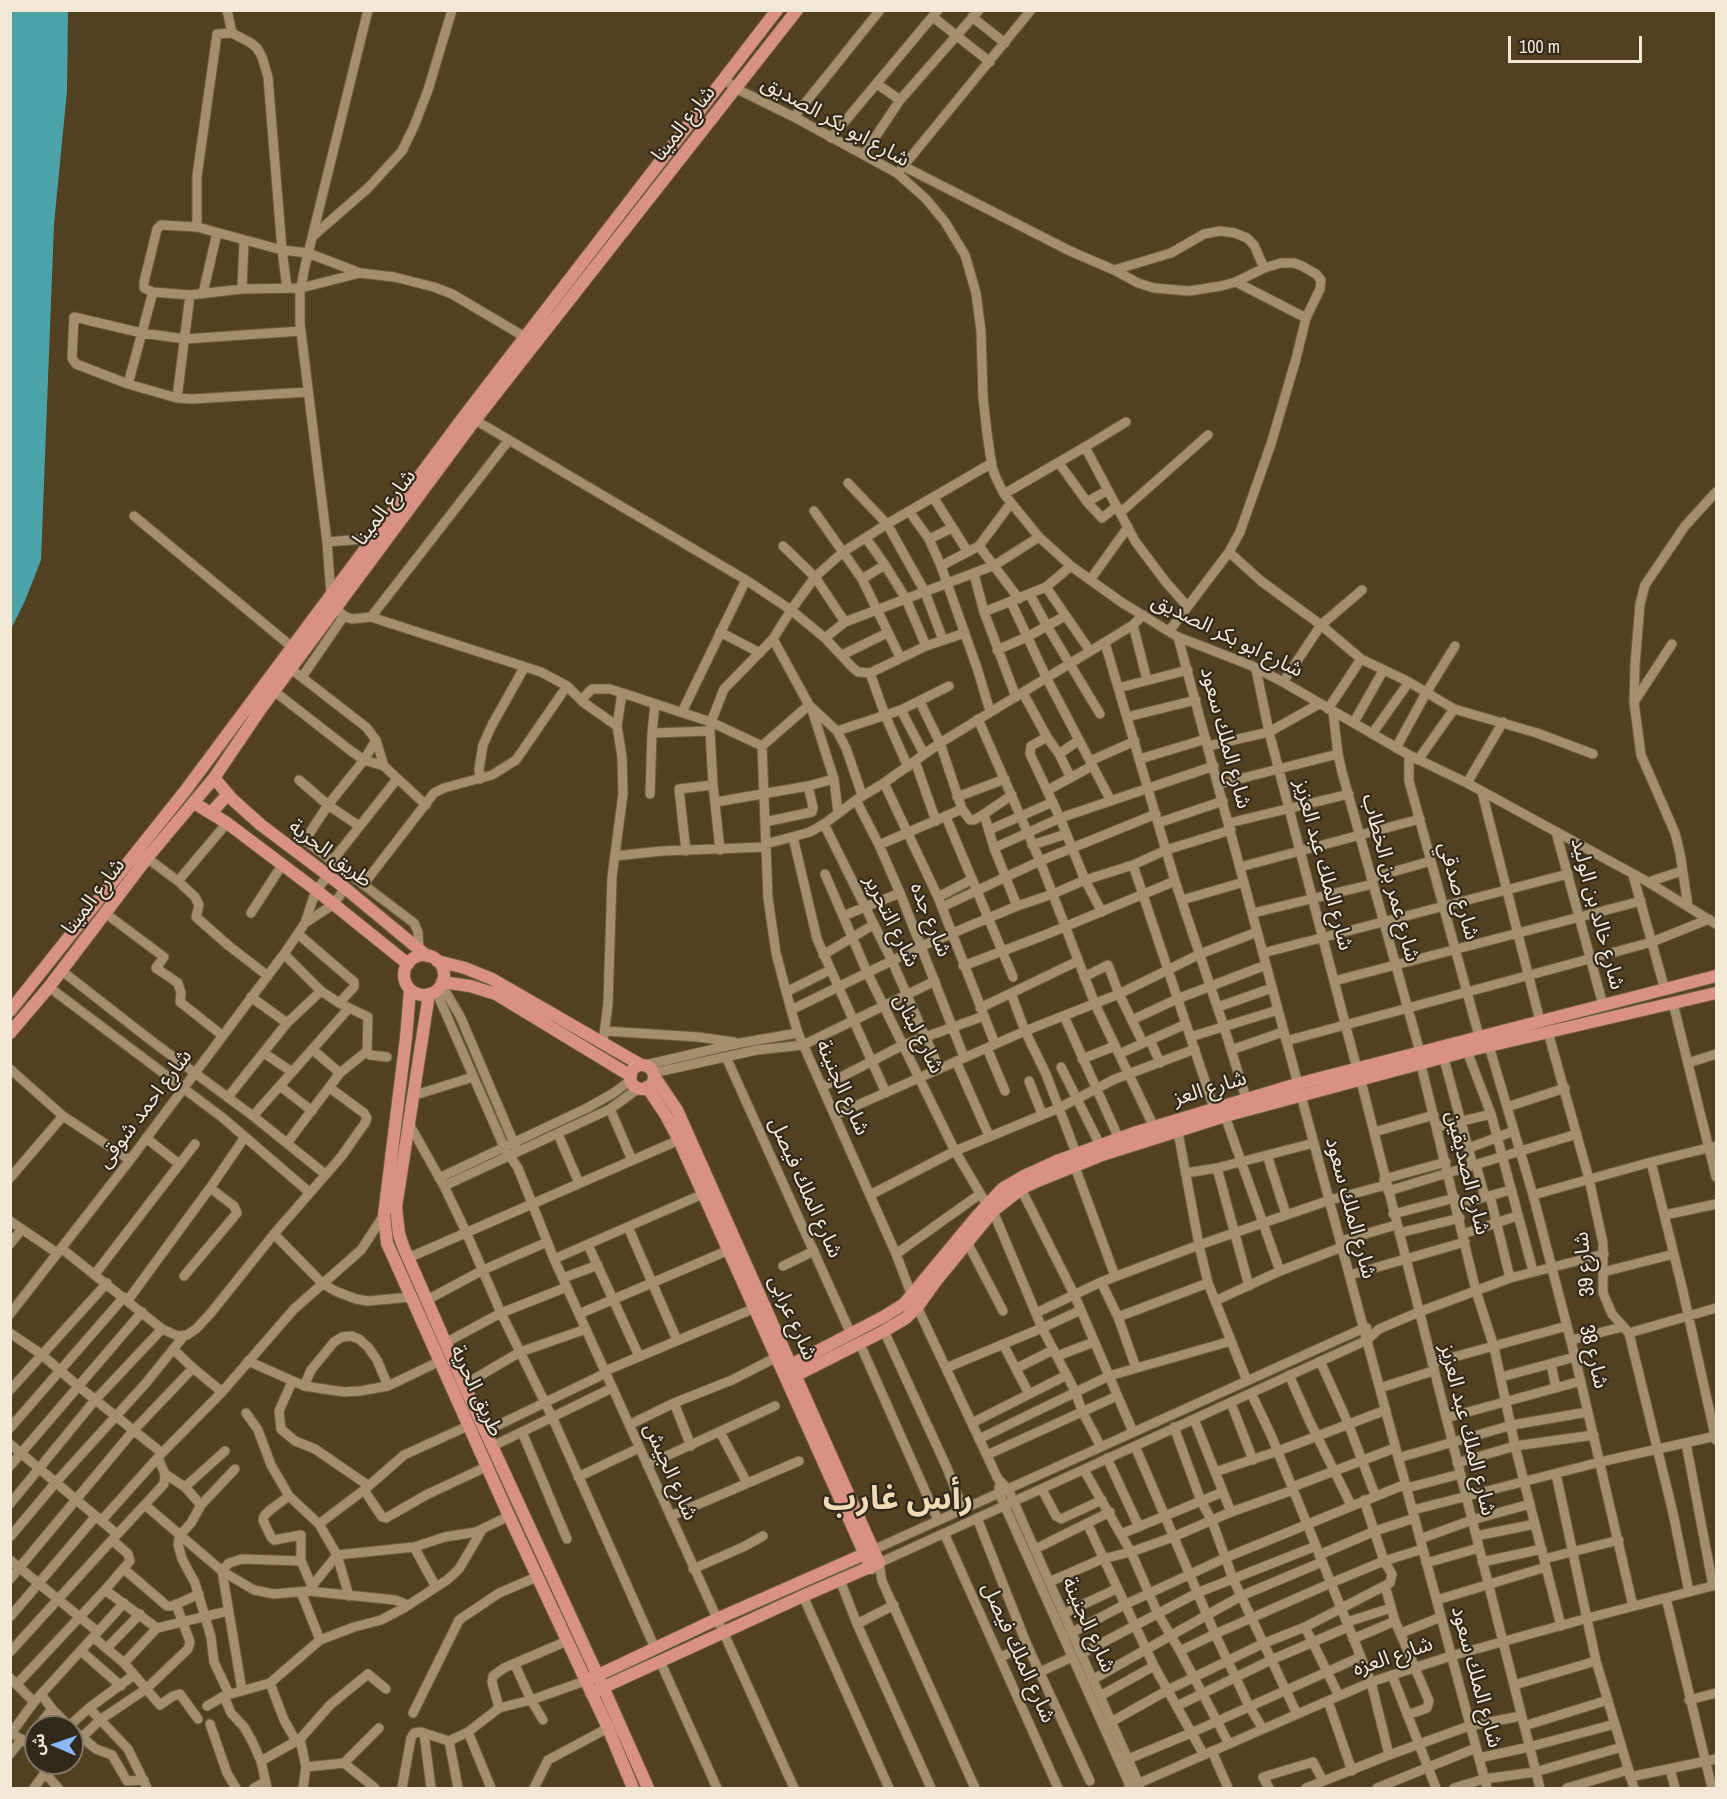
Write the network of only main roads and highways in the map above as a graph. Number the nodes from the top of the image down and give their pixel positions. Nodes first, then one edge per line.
1 (777, 10) edge
2 (797, 10) edge
3 (470, 417) junction
4 (379, 540) junction
5 (214, 778) junction
6 (228, 794) junction
7 (194, 803) junction
8 (212, 813) junction
9 (428, 955) junction
10 (408, 964) junction
11 (1716, 976) edge
12 (437, 988) junction
13 (410, 990) junction
14 (1716, 993) edge
15 (10, 1011) edge
16 (10, 1034) edge
17 (1421, 1058) junction
18 (1359, 1075) junction
19 (643, 1077) junction
20 (990, 1208) junction
21 (915, 1301) junction
22 (789, 1372) junction
23 (869, 1552) junction
24 (585, 1681) junction
25 (601, 1681) junction
26 (591, 1693) junction
27 (633, 1788) edge
28 (648, 1788) edge

1 - 3 main road, شارع المينا
2 - 3 main road, شارع المينا
3 - 4 main road, شارع المينا
4 - 5 main road, شارع المينا
4 - 15 main road, شارع المينا
5 - 6 main road, طريق الحرية
5 - 7 main road, شارع المينا
6 - 8 main road
6 - 9 main road, طريق الحرية
7 - 8 main road, طريق الحرية
7 - 16 main road, شارع المينا
8 - 10 main road, طريق الحرية
9 - 10 main road
9 - 12 main road
9 - 19 main road, شارع عرابى
10 - 13 main road
11 - 17 main road, شارع العز
12 - 13 main road
12 - 19 main road, شارع عرابى
12 - 25 main road, طريق الحرية
13 - 24 main road, طريق الحرية
14 - 17 main road, شارع العز
17 - 18 main road, شارع العز
18 - 20 main road, شارع العز
18 - 20 main road, شارع العز
19 - 22 main road, شارع عرابى
19 - 22 main road, شارع عرابى
20 - 21 main road, شارع العز
20 - 21 main road, شارع العز
21 - 22 main road, شارع العز
21 - 22 main road, شارع العز
22 - 23 main road, شارع عرابى
23 - 25 main road
23 - 25 main road, شارع عرابى
24 - 25 main road
24 - 26 main road, طريق الحرية
25 - 26 main road
25 - 28 main road, طريق الحرية
26 - 27 main road, طريق الحرية

